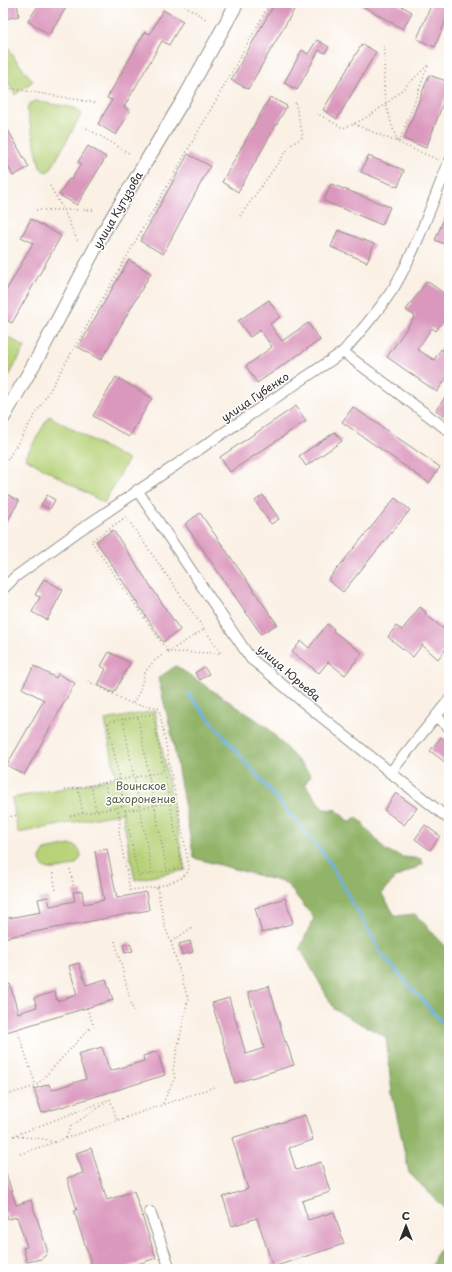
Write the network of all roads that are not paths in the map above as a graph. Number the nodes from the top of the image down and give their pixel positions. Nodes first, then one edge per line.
1 (237, 3) edge
2 (446, 162) edge
3 (343, 352) junction
4 (3, 418) edge
5 (449, 431) edge
6 (137, 490) junction
7 (3, 589) edge
8 (449, 700) edge
9 (436, 717) junction
10 (449, 727) edge
11 (390, 773) junction
12 (449, 819) edge
13 (150, 1212) dead end
14 (170, 1269) edge

1 - 4 main road, улица Кутузова
2 - 3 street, улица Губенко
3 - 5 street
3 - 6 street, улица Губенко
6 - 7 street, улица Губенко
6 - 11 street, улица Юрьева
8 - 9 street
9 - 10 street
9 - 11 street
11 - 12 street, улица Юрьева
13 - 14 street

